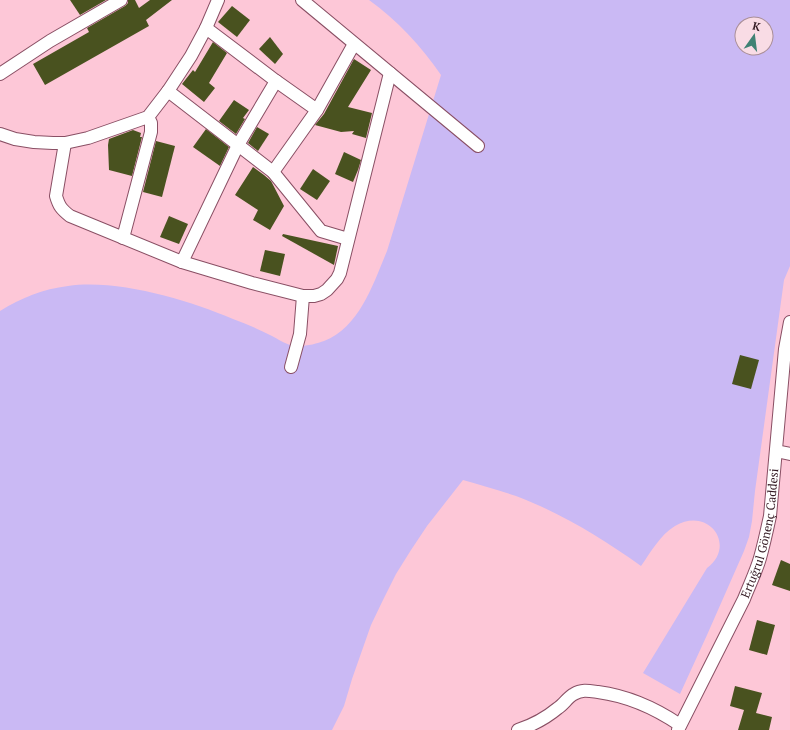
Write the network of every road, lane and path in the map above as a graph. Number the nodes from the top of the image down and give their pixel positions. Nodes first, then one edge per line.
1 (121, 0) edge
2 (217, 0) edge
3 (302, 0) edge
4 (206, 28) junction
5 (354, 44) junction
6 (0, 74) edge
7 (390, 74) junction
8 (276, 81) junction
9 (168, 91) junction
10 (317, 110) junction
11 (148, 117) junction
12 (0, 134) edge
13 (65, 143) junction
14 (238, 145) junction
15 (478, 146) dead end
16 (273, 172) junction
17 (123, 238) junction
18 (348, 239) junction
19 (182, 262) junction
20 (303, 296) junction
21 (790, 322) edge
22 (291, 367) dead end
23 (776, 451) junction
24 (790, 454) edge
25 (679, 727) edge
26 (518, 730) edge

1 - 6 street
2 - 4 street
3 - 5 street
4 - 8 street
4 - 9 street
5 - 7 street
5 - 10 street
7 - 15 street
7 - 18 street
8 - 10 street
8 - 14 street
9 - 11 street
9 - 14 street
10 - 16 street
11 - 13 street
11 - 17 street
12 - 13 street
13 - 17 street
14 - 16 street
14 - 19 street
16 - 18 street
17 - 19 street
18 - 20 street
19 - 20 street
20 - 22 street
21 - 23 street, Ertuğrul Gönenç Caddesi
23 - 24 street
23 - 25 street, Ertuğrul Gönenç Caddesi
25 - 26 street

